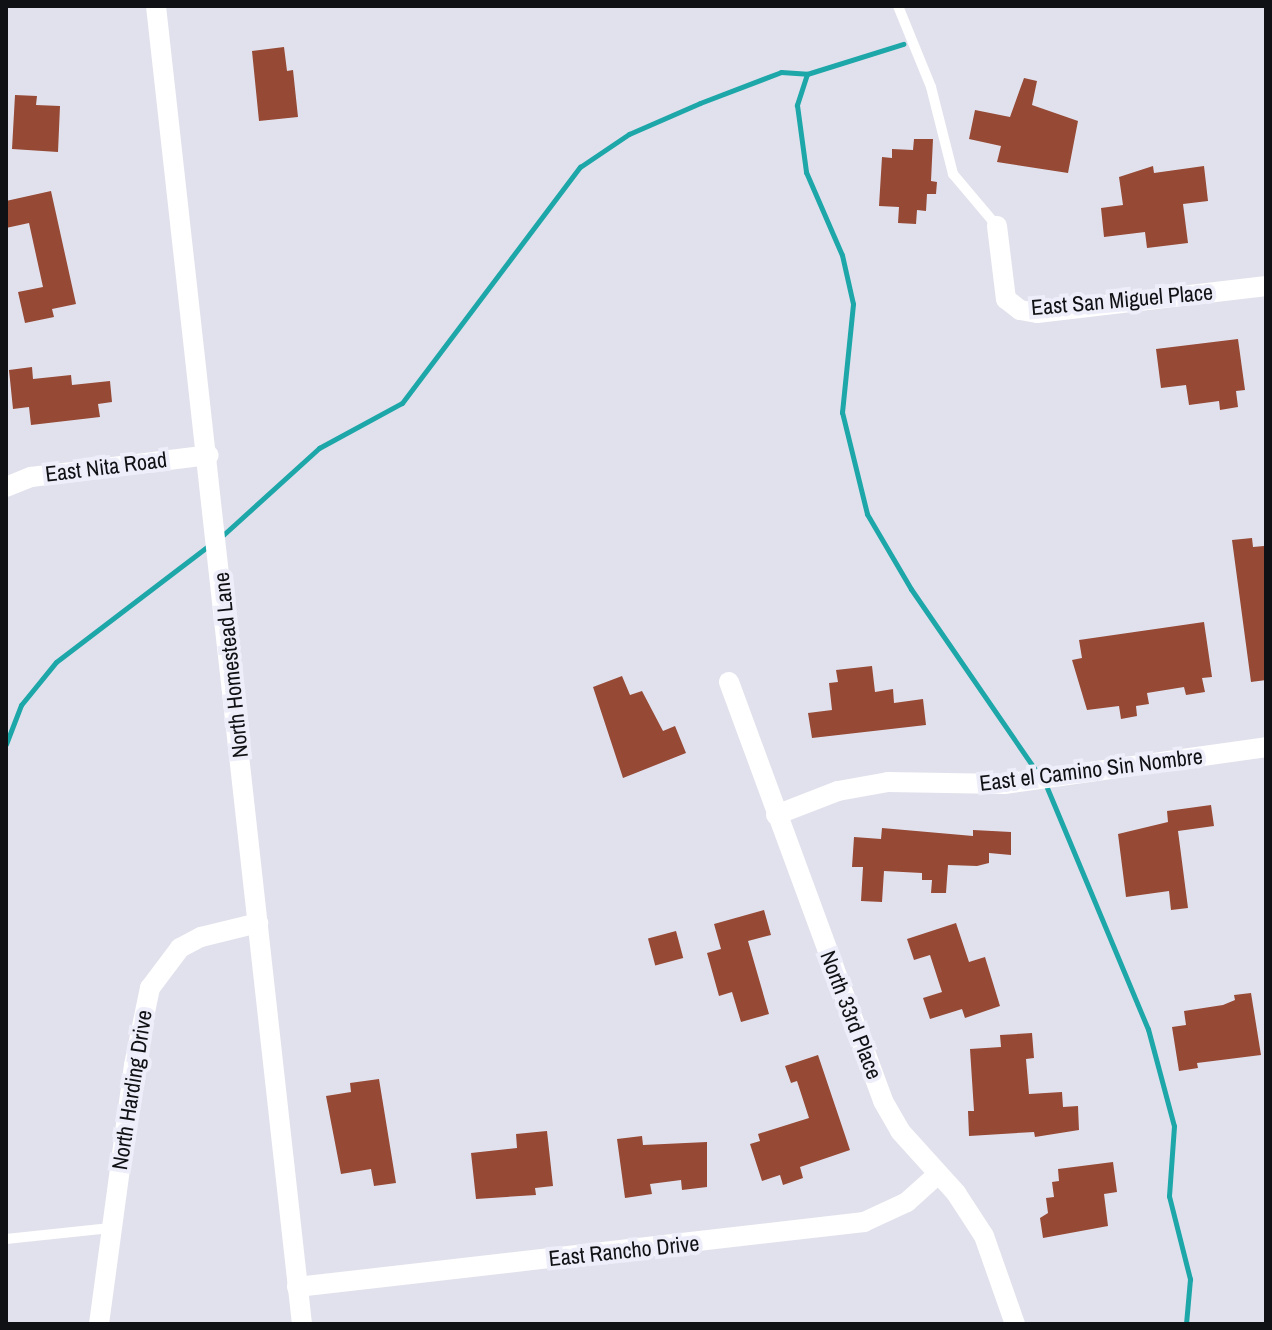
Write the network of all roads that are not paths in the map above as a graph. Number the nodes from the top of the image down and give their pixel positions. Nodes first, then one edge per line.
1 (156, 6) edge
2 (898, 6) edge
3 (997, 226) joint
4 (1266, 286) edge
5 (209, 455) junction
6 (6, 487) edge
7 (729, 682) dead end
8 (1266, 747) edge
9 (776, 815) junction
10 (258, 923) junction
11 (936, 1176) junction
12 (110, 1228) junction
13 (6, 1239) edge
14 (297, 1287) junction
15 (99, 1324) edge
16 (302, 1324) edge
17 (1015, 1324) edge

1 - 5 street, North Homestead Lane
2 - 3 lane
3 - 4 street, East San Miguel Place
5 - 6 street, East Nita Road
5 - 10 street, North Homestead Lane
7 - 9 street, North 33rd Place
8 - 9 street, East el Camino Sin Nombre
9 - 11 street, North 33rd Place
10 - 12 street, North Harding Drive
10 - 14 street, North Homestead Lane
11 - 14 street, East Rancho Drive
11 - 17 street, North 33rd Place
12 - 13 lane
12 - 15 street, North Harding Drive
14 - 16 street, North Homestead Lane

